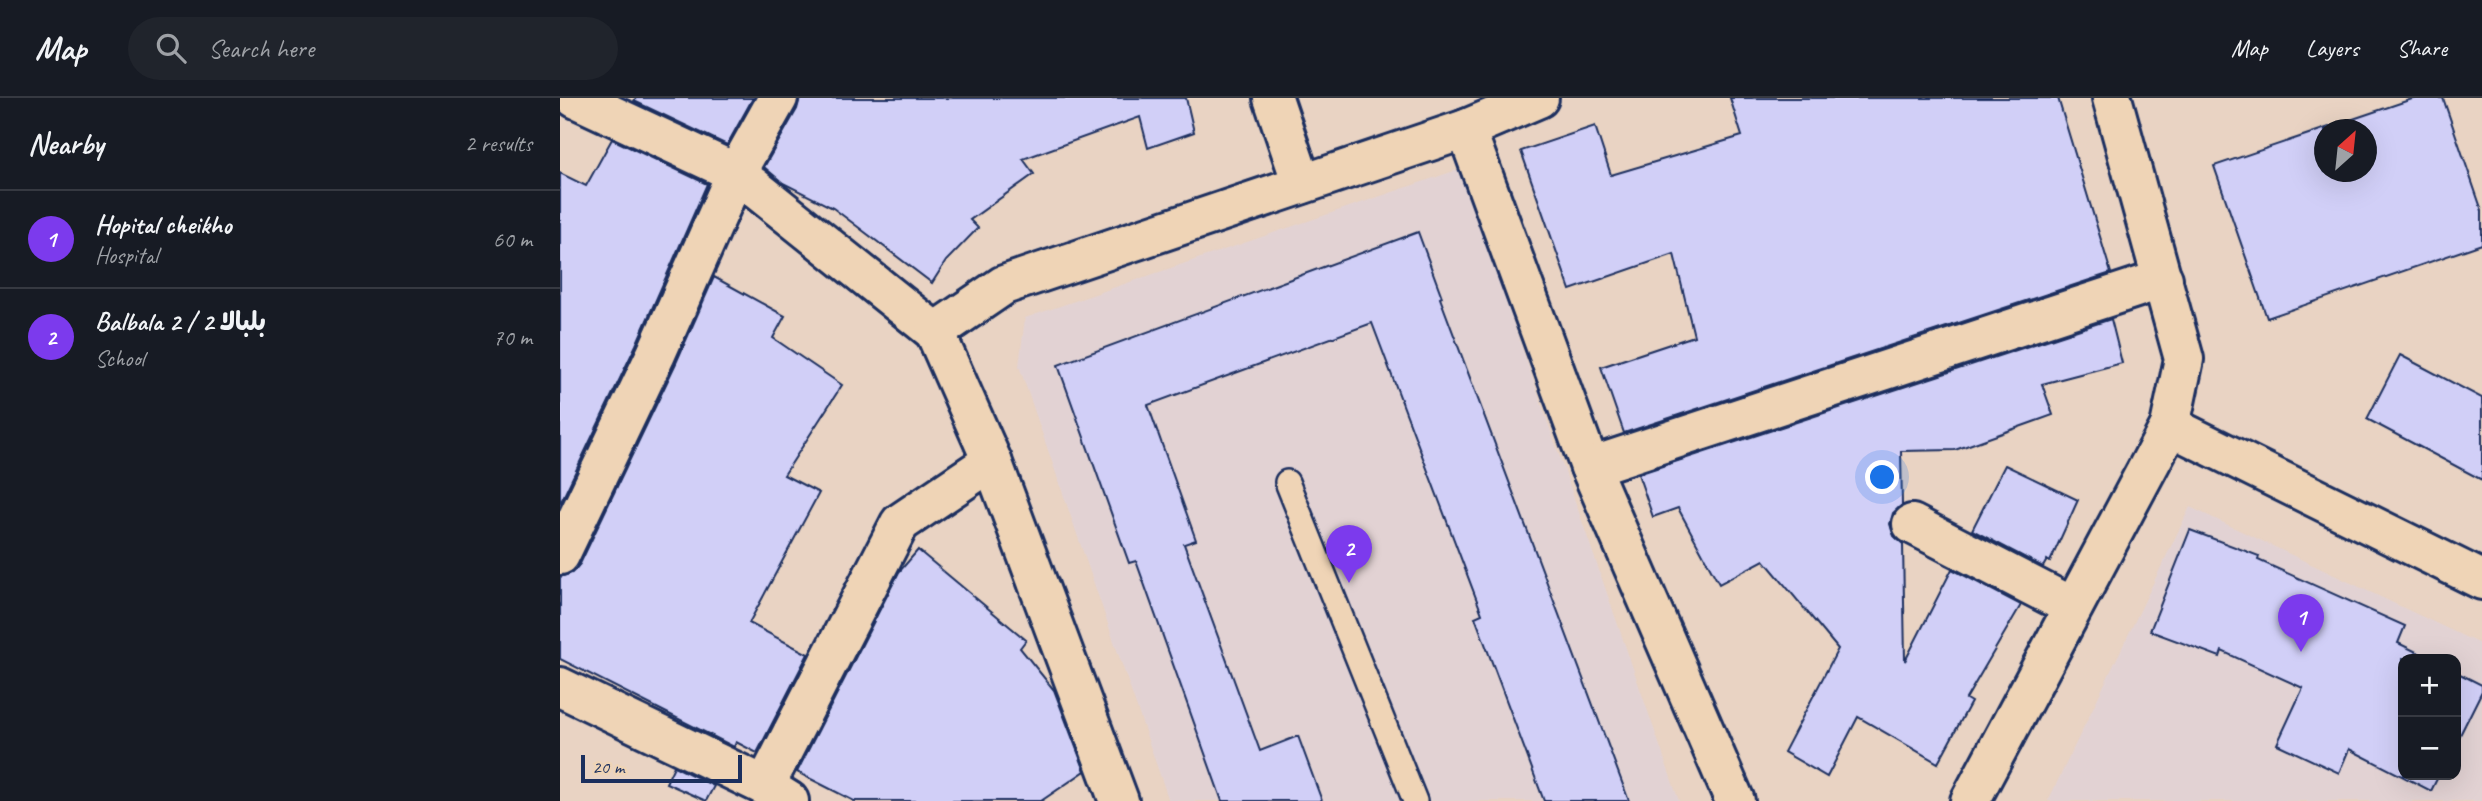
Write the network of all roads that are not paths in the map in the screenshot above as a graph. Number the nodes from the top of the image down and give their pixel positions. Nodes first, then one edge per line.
1 (575, 98) edge
2 (778, 98) edge
3 (1273, 98) edge
4 (2112, 98) edge
5 (1518, 102) edge
6 (1466, 129) junction
7 (736, 173) junction
8 (1302, 184) junction
9 (2163, 279) junction
10 (935, 332) junction
11 (2170, 426) junction
12 (992, 461) junction
13 (1590, 467) junction
14 (1287, 482) dead end
15 (1912, 524) dead end
16 (560, 555) edge
17 (2482, 580) edge
18 (2073, 607) junction
19 (560, 687) edge
20 (777, 794) edge
21 (1119, 801) edge
22 (1415, 801) edge
23 (1735, 801) edge
24 (1970, 801) edge

1 - 7 street
2 - 7 street
3 - 8 street
4 - 9 street
5 - 6 street
6 - 8 street
6 - 13 street
7 - 10 street
7 - 16 street
8 - 10 street
9 - 11 street
9 - 13 street
10 - 12 street
11 - 17 street
11 - 18 street
12 - 20 street
12 - 21 street
13 - 23 street
14 - 22 lane
15 - 18 street
18 - 24 street
19 - 20 street

